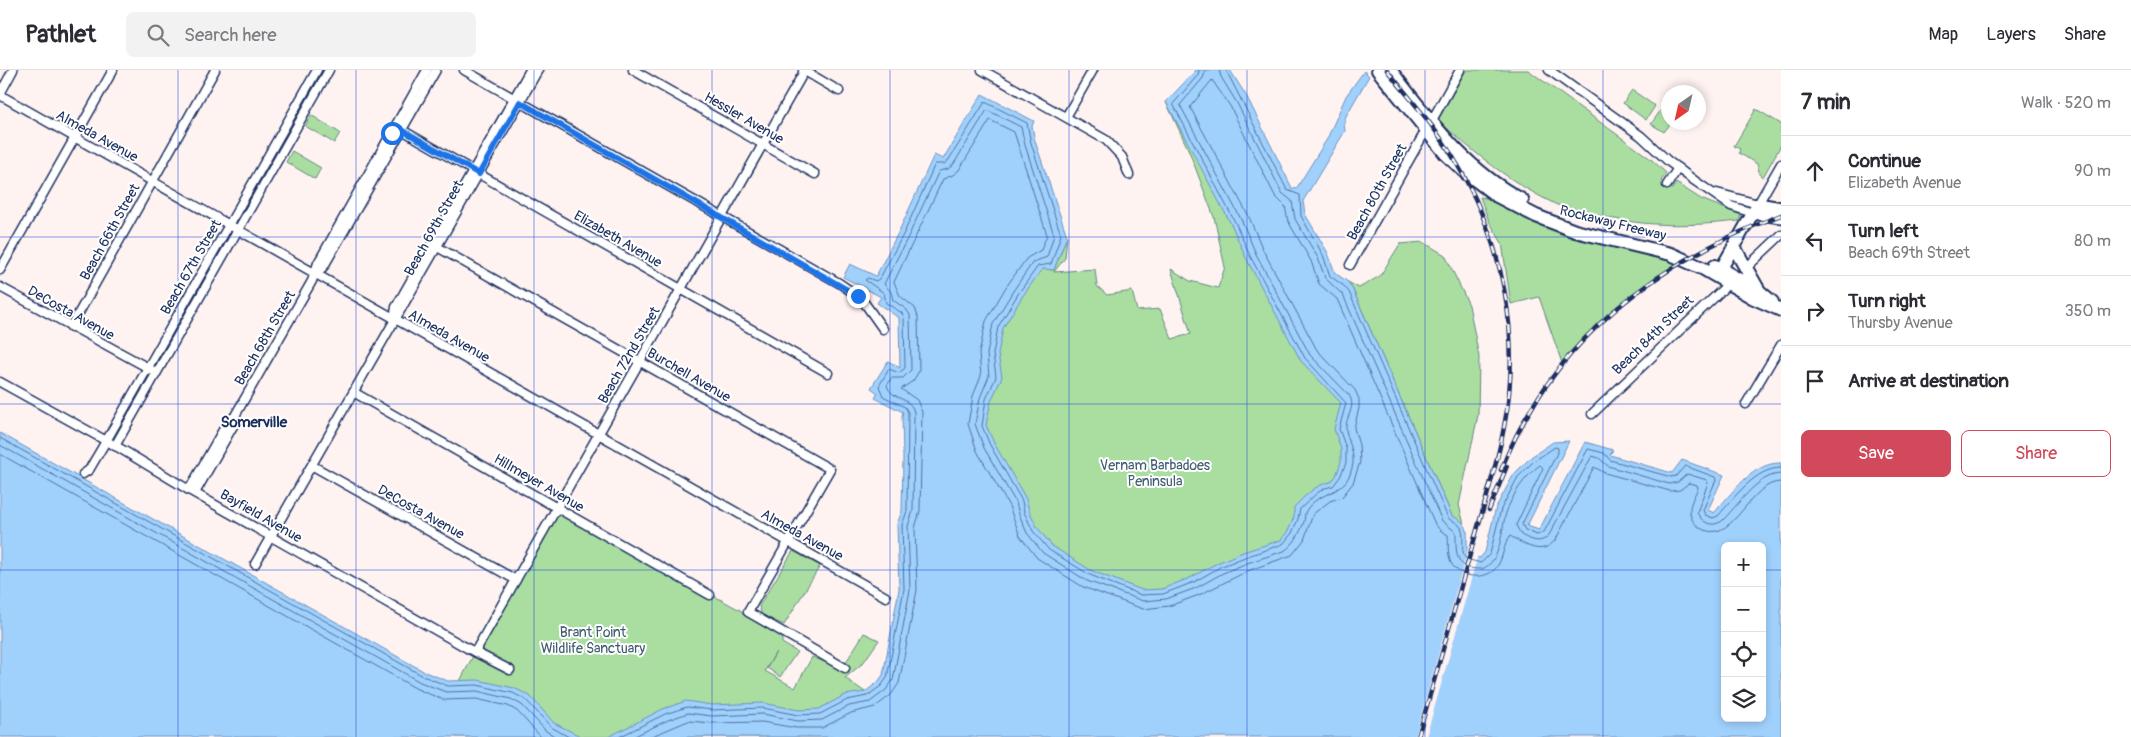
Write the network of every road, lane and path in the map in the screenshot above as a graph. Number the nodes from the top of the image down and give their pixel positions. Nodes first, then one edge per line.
1 (13, 70) edge
2 (113, 70) edge
3 (215, 70) edge
4 (318, 70) edge
5 (328, 70) edge
6 (427, 70) edge
7 (436, 70) edge
8 (464, 70) edge
9 (530, 70) edge
10 (538, 70) edge
11 (634, 70) edge
12 (804, 70) edge
13 (982, 70) edge
14 (1093, 70) edge
15 (1378, 70) edge
16 (1390, 70) edge
17 (1460, 70) edge
18 (1549, 70) edge
19 (994, 73) edge
20 (1559, 73) edge
21 (839, 92) dead end
22 (0, 94) edge
23 (517, 100) junction
24 (1066, 117) junction
25 (1429, 126) junction
26 (398, 128) junction
27 (75, 138) junction
28 (763, 144) junction
29 (1781, 164) edge
30 (1678, 168) junction
31 (476, 173) junction
32 (815, 174) dead end
33 (1129, 174) dead end
34 (152, 181) junction
35 (1667, 185) dead end
36 (1781, 208) edge
37 (1756, 209) junction
38 (722, 216) junction
39 (1781, 217) edge
40 (229, 225) junction
41 (238, 230) junction
42 (1781, 236) edge
43 (435, 246) junction
44 (1734, 247) junction
45 (1350, 265) dead end
46 (1746, 268) junction
47 (0, 270) edge
48 (1719, 273) junction
49 (316, 274) junction
50 (1731, 280) junction
51 (0, 287) edge
52 (681, 289) junction
53 (1759, 291) junction
54 (1780, 309) edge
55 (394, 319) junction
56 (71, 328) junction
57 (883, 329) dead end
58 (1781, 345) edge
59 (640, 361) junction
60 (148, 368) junction
61 (157, 372) junction
62 (828, 373) dead end
63 (0, 382) edge
64 (355, 393) junction
65 (1746, 404) dead end
66 (1592, 414) dead end
67 (598, 435) junction
68 (106, 442) junction
69 (115, 446) junction
70 (313, 466) junction
71 (83, 474) dead end
72 (192, 492) junction
73 (558, 508) junction
74 (272, 537) junction
75 (789, 542) junction
76 (255, 564) dead end
77 (516, 580) junction
78 (710, 595) dead end
79 (886, 597) dead end
80 (476, 652) junction
81 (845, 668) dead end
82 (510, 670) dead end

1 - 22 street
2 - 27 street
3 - 34 street, Beach 66th Street
4 - 40 street, Beach 67th Street
5 - 41 street, Beach 67th Street
6 - 26 street, Beach 68th Street
7 - 26 street, Beach 68th Street
8 - 23 street
9 - 23 street, Beach 69th Street
10 - 23 street, Beach 69th Street
11 - 28 street, Hessler Avenue
12 - 21 street
12 - 28 street, Beach 72nd Street
13 - 19 street
14 - 24 street
15 - 25 main road, Rockaway Freeway
16 - 25 main road, Rockaway Freeway
17 - 25 street, Beach 80th Street
18 - 20 street
19 - 24 street
20 - 30 street
22 - 27 street, Almeda Avenue
23 - 31 street, Beach 69th Street
23 - 38 street
24 - 33 street
25 - 45 street, Beach 80th Street
25 - 48 main road, Rockaway Freeway
26 - 31 street, Elizabeth Avenue
26 - 49 street, Beach 68th Street
27 - 34 street, Almeda Avenue
27 - 47 street
28 - 32 street, Hessler Avenue
28 - 38 street, Beach 72nd Street
29 - 37 street
30 - 35 street
30 - 37 street
31 - 43 street, Beach 69th Street
31 - 52 street, Elizabeth Avenue
34 - 40 street, Almeda Avenue
34 - 56 street, Beach 66th Street
36 - 37 street
37 - 39 street
37 - 44 street
38 - 52 street, Beach 72nd Street
38 - 57 street
40 - 41 street, Almeda Avenue
40 - 60 street, Beach 67th Street
41 - 49 street, Almeda Avenue
41 - 61 street, Beach 67th Street
42 - 46 street
43 - 55 street, Beach 69th Street
43 - 59 street, Burchell Avenue
44 - 46 main road
44 - 48 street
46 - 53 main road
48 - 50 main road, Rockaway Freeway
49 - 55 street, Almeda Avenue
49 - 72 street, Beach 68th Street
50 - 53 main road
50 - 54 main road
50 - 66 street, Beach 84th Street
51 - 56 street, DeCosta Avenue
52 - 59 street, Beach 72nd Street
52 - 62 street, Elizabeth Avenue
53 - 54 main road
55 - 64 street, Beach 69th Street
55 - 67 street, Almeda Avenue
56 - 60 street, DeCosta Avenue
58 - 65 street
59 - 67 street, Beach 72nd Street
59 - 75 street, Burchell Avenue
60 - 61 street, DeCosta Avenue
60 - 68 street, Beach 67th Street
61 - 69 street, Beach 67th Street
63 - 68 street, Bayfield Avenue
64 - 70 street, Beach 69th Street
64 - 73 street, Hillmeyer Avenue
67 - 73 street, Beach 72nd Street
67 - 75 street, Almeda Avenue
68 - 69 street, Bayfield Avenue
68 - 71 street, Beach 67th Street
69 - 72 street, Bayfield Avenue
70 - 74 street, Beach 69th Street
70 - 77 street, DeCosta Avenue
72 - 74 street, Bayfield Avenue
73 - 77 street, Beach 72nd Street
73 - 78 street, Hillmeyer Avenue
74 - 76 street, Beach 69th Street
74 - 80 street, Bayfield Avenue
75 - 79 street, Almeda Avenue
75 - 81 street
77 - 80 street, Beach 72nd Street
80 - 82 street, Bayfield Avenue

